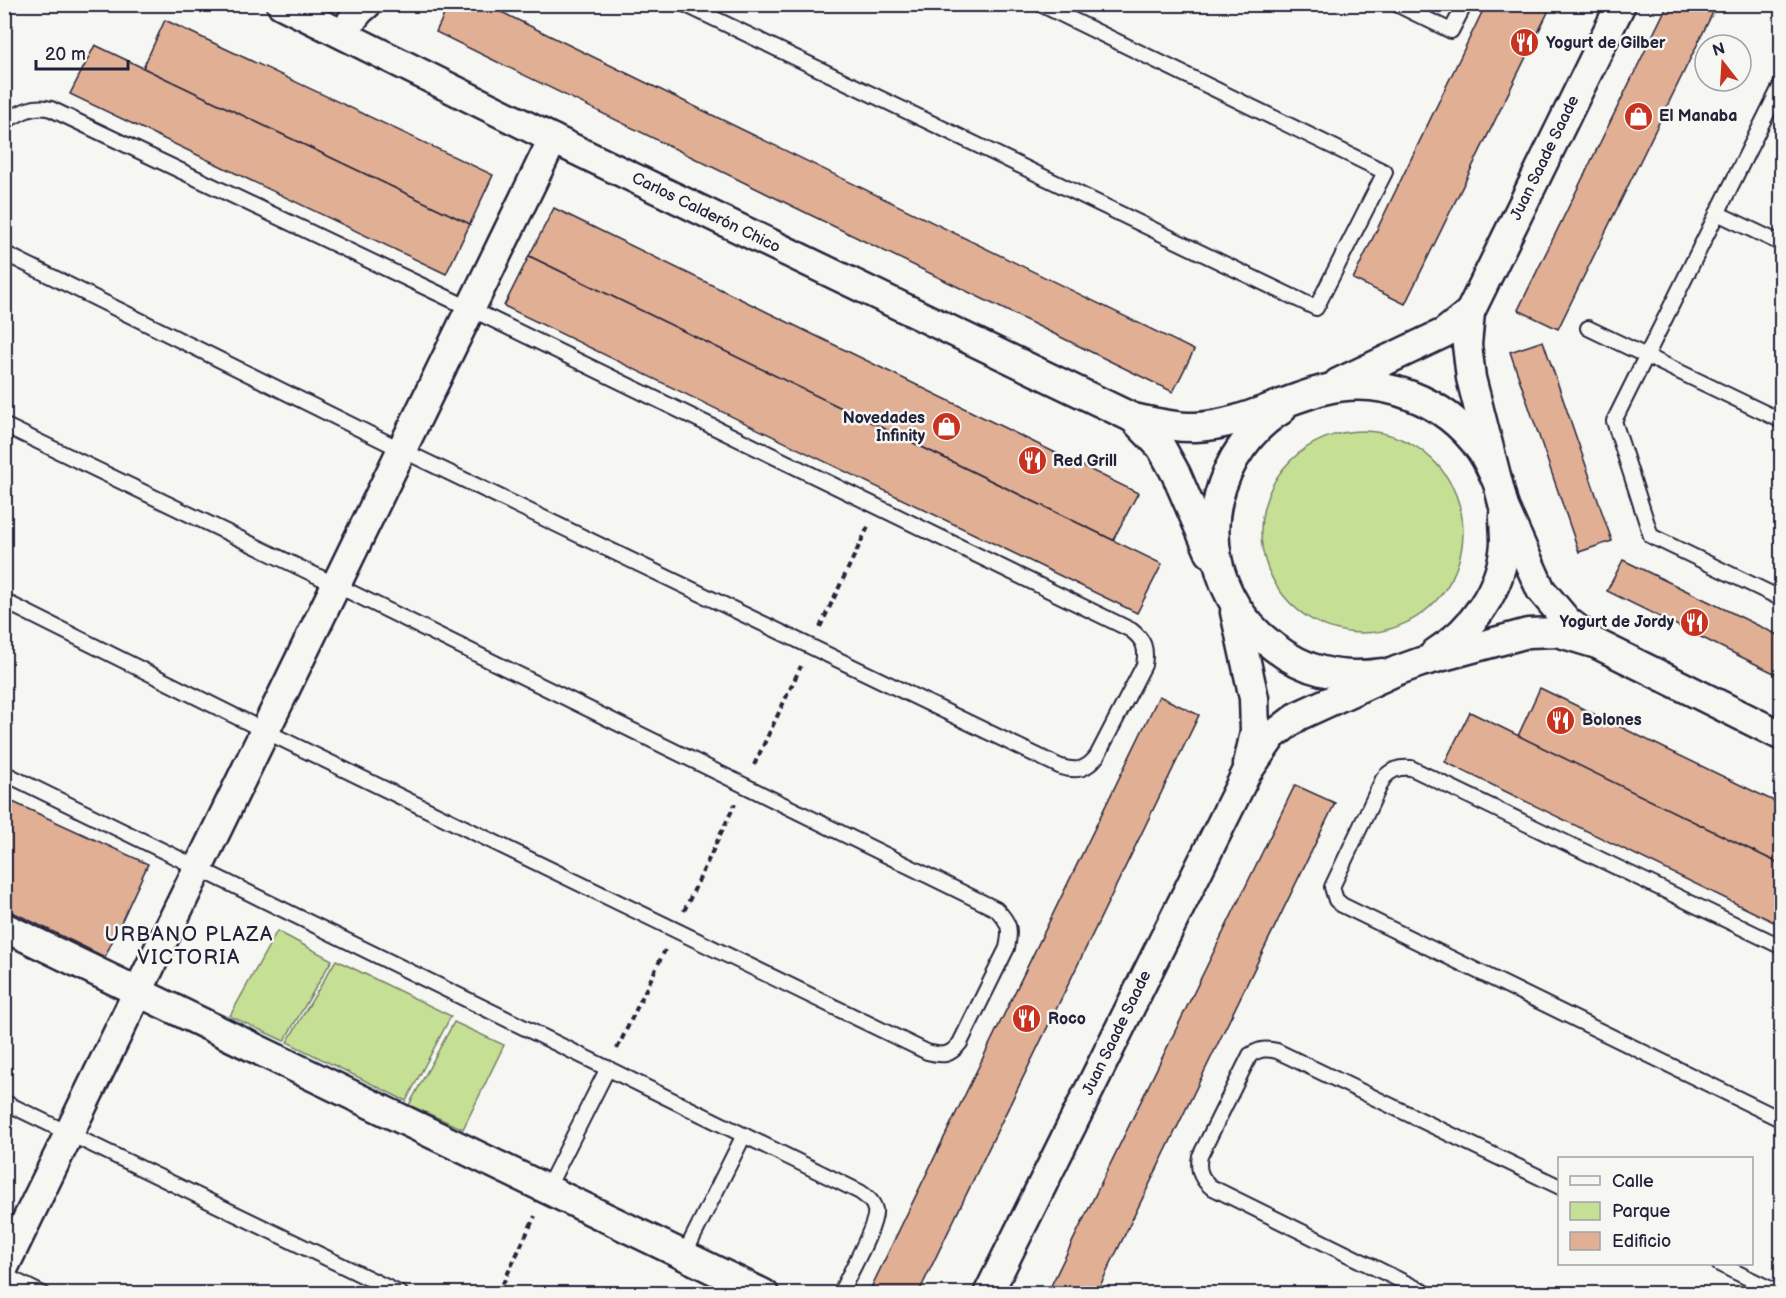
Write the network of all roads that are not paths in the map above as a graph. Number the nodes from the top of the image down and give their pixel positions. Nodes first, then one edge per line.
1 (281, 4) edge
2 (367, 4) edge
3 (684, 4) edge
4 (1040, 4) edge
5 (1396, 4) edge
6 (1465, 4) edge
7 (1621, 4) edge
8 (345, 35) junction
9 (1782, 82) edge
10 (4, 122) edge
11 (553, 139) junction
12 (1717, 213) junction
13 (1782, 244) edge
14 (4, 253) edge
15 (471, 309) junction
16 (1470, 312) junction
17 (1588, 328) dead end
18 (1646, 356) junction
19 (1311, 395) junction
20 (1133, 418) junction
21 (1782, 422) edge
22 (4, 425) edge
23 (402, 450) junction
24 (1501, 494) junction
25 (336, 585) junction
26 (1228, 592) junction
27 (1782, 599) edge
28 (4, 601) edge
29 (1597, 644) junction
30 (1408, 667) junction
31 (266, 731) junction
32 (1782, 736) edge
33 (1247, 772) junction
34 (4, 773) edge
35 (198, 868) junction
36 (4, 927) edge
37 (1782, 947) edge
38 (138, 992) junction
39 (608, 1068) junction
40 (4, 1102) edge
41 (1782, 1120) edge
42 (69, 1133) junction
43 (744, 1135) junction
44 (1558, 1186) edge
45 (547, 1189) junction
46 (684, 1255) junction
47 (1723, 1265) edge
48 (4, 1267) edge
49 (4, 1275) edge
50 (43, 1293) edge
51 (401, 1293) edge
52 (764, 1293) edge
53 (840, 1293) edge
54 (988, 1293) edge
55 (1428, 1293) edge
56 (1781, 1293) edge

1 - 8 street, Carlos Calderón Chico
2 - 8 street
3 - 4 lane
5 - 6 lane
7 - 16 street, Juan Saade Saade
8 - 11 street, Carlos Calderón Chico
9 - 12 lane
10 - 15 lane
11 - 15 street
11 - 20 street, Carlos Calderón Chico
12 - 13 lane
12 - 18 lane
14 - 23 lane
15 - 23 street
15 - 23 lane
16 - 19 street
16 - 24 street
17 - 18 lane
18 - 21 lane
18 - 27 lane
19 - 20 street
19 - 24 street
19 - 26 street
20 - 26 street
22 - 25 lane
23 - 25 street
24 - 29 street
24 - 30 street
25 - 31 street
25 - 31 lane
26 - 30 street
26 - 33 street
28 - 31 lane
29 - 30 street
29 - 32 street
30 - 33 street
31 - 35 street
33 - 54 street, Juan Saade Saade
34 - 35 lane
35 - 38 street
35 - 39 lane
36 - 38 street
37 - 41 lane
38 - 42 street
38 - 45 street
39 - 43 lane
39 - 45 lane
40 - 42 lane
42 - 48 street
42 - 51 lane
43 - 46 lane
43 - 53 lane
44 - 55 lane
45 - 46 street
46 - 52 street
47 - 56 lane
49 - 50 lane

